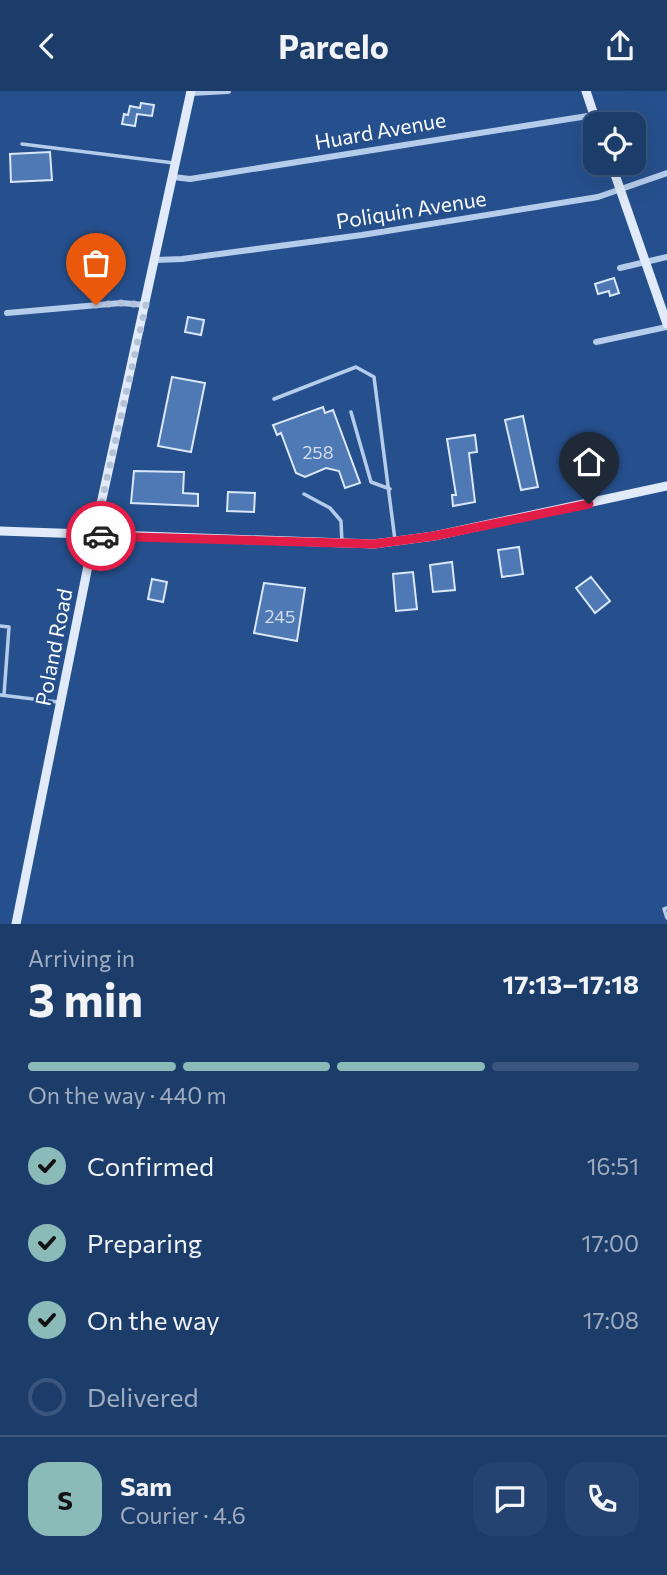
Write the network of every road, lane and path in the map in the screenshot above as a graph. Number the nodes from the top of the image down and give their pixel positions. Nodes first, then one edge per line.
1 (228, 91) edge
2 (586, 91) edge
3 (191, 92) edge
4 (593, 112) edge
5 (583, 122) edge
6 (22, 144) dead end
7 (176, 163) junction
8 (667, 173) edge
9 (615, 175) edge
10 (173, 177) junction
11 (620, 190) junction
12 (667, 257) edge
13 (156, 260) junction
14 (646, 263) junction
15 (620, 268) dead end
16 (146, 305) junction
17 (7, 313) dead end
18 (667, 325) edge
19 (596, 342) dead end
20 (274, 399) dead end
21 (351, 412) dead end
22 (667, 486) edge
23 (390, 489) junction
24 (304, 494) dead end
25 (0, 531) edge
26 (94, 536) junction
27 (395, 542) junction
28 (342, 545) junction
29 (0, 626) edge
30 (3, 672) edge
31 (2, 695) edge
32 (60, 702) junction
33 (667, 908) edge
34 (667, 918) edge
35 (16, 924) edge

1 - 3 street
2 - 4 street
3 - 7 street, Poland Road
5 - 10 street, Huard Avenue
6 - 7 lane
7 - 10 street, Poland Road
8 - 11 street, Poliquin Avenue
9 - 11 street
10 - 13 street, Poland Road
11 - 13 street, Poliquin Avenue
11 - 14 street
12 - 14 street
13 - 16 street, Poland Road
14 - 15 street
14 - 18 street
16 - 17 street
16 - 26 street, Poland Road
18 - 19 street
20 - 23 lane
21 - 23 lane
22 - 27 street
23 - 27 lane
24 - 28 lane
25 - 26 street
26 - 28 street
26 - 32 street, Poland Road
27 - 28 street
29 - 30 lane
30 - 31 lane
31 - 32 lane
32 - 35 street, Poland Road
33 - 34 lane

